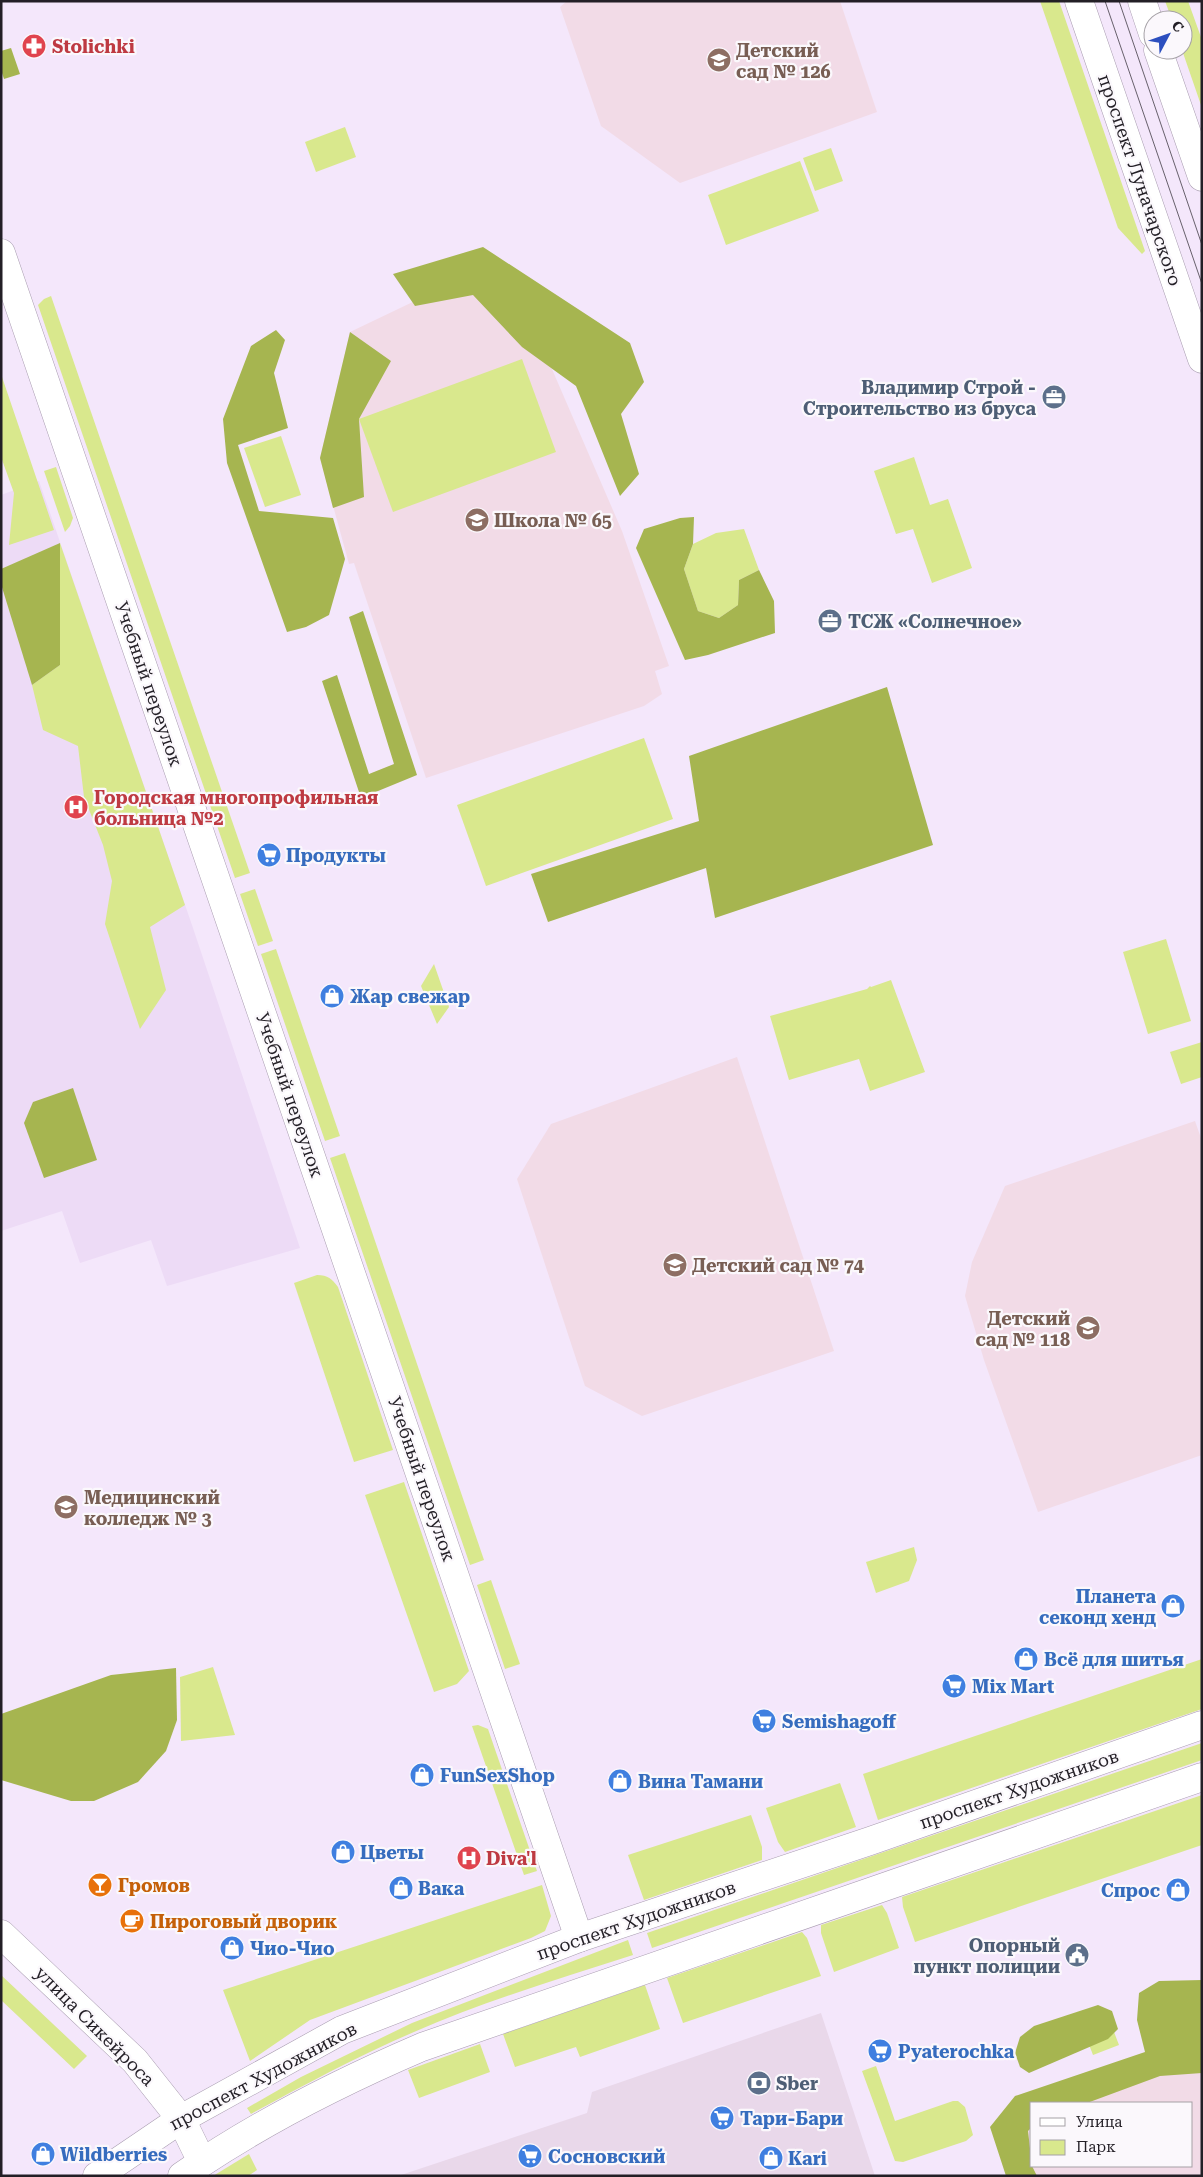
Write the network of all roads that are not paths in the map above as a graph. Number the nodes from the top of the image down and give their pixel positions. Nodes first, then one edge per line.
1 (1079, 1) edge
2 (1161, 60) edge
3 (1202, 177) edge
4 (1, 253) edge
5 (1202, 359) edge
6 (1202, 1725) edge
7 (1202, 1777) edge
8 (1, 1934) edge
9 (579, 1938) junction
10 (1, 1958) edge
11 (173, 2123) junction
12 (192, 2169) edge
13 (97, 2176) edge

1 - 5 street, проспект Луначарского
2 - 3 street
4 - 9 street, Учебный переулок
6 - 9 street, проспект Художников
7 - 12 street
8 - 11 street, улица Сикейроса
9 - 11 street, проспект Художников
10 - 11 street, улица Сикейроса
11 - 12 street, улица Сикейроса
11 - 13 street, проспект Художников

